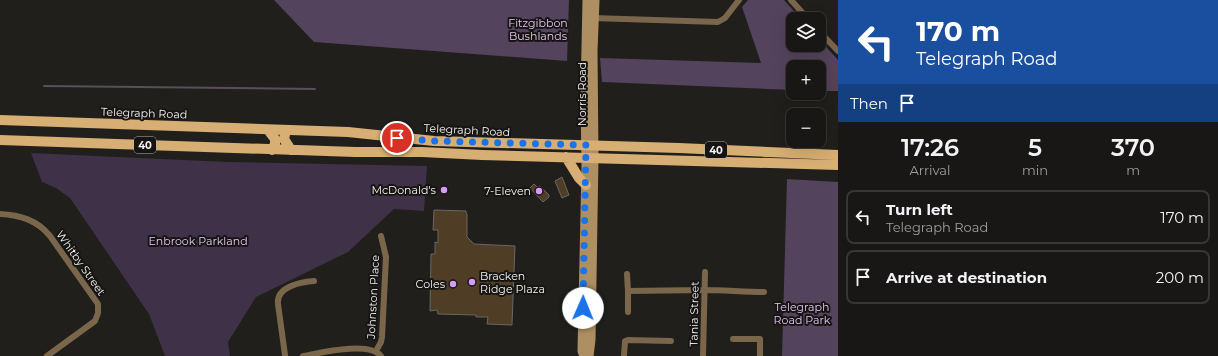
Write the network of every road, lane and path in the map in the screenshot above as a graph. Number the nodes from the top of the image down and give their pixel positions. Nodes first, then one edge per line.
1 (587, 0) edge
2 (595, 0) edge
3 (740, 0) edge
4 (791, 0) edge
5 (802, 12) edge
6 (590, 18) junction
7 (826, 40) edge
8 (838, 51) edge
9 (0, 120) edge
10 (268, 130) junction
11 (286, 130) junction
12 (0, 140) edge
13 (590, 145) junction
14 (272, 150) junction
15 (291, 150) junction
16 (838, 155) edge
17 (566, 157) junction
18 (590, 157) junction
19 (838, 165) edge
20 (586, 185) junction
21 (0, 214) edge
22 (381, 236) dead end
23 (705, 272) dead end
24 (627, 274) dead end
25 (314, 281) dead end
26 (704, 290) junction
27 (628, 291) junction
28 (764, 292) dead end
29 (628, 312) dead end
30 (670, 340) dead end
31 (732, 340) dead end
32 (378, 354) edge
33 (47, 356) edge
34 (285, 356) edge
35 (303, 356) edge
36 (584, 356) edge
37 (589, 356) edge
38 (624, 356) edge
39 (703, 356) edge
40 (760, 356) edge

1 - 6 main road, Norris Road
2 - 6 main road, Norris Road
3 - 6 street
4 - 5 street
6 - 13 main road, Norris Road
7 - 8 street
9 - 10 main road, Telegraph Road / 40
10 - 11 main road, Telegraph Road / 40
10 - 14 main road
11 - 13 main road, Telegraph Road / 40
11 - 15 main road
12 - 14 main road, 40
13 - 16 main road, Telegraph Road / 40
13 - 18 main road, Norris Road
14 - 15 main road, 40
15 - 17 main road, 40
17 - 18 main road, 40
17 - 20 main road
18 - 19 main road, 40
18 - 20 main road, Norris Road
18 - 37 main road, Norris Road
20 - 36 main road, Norris Road
21 - 33 street, Whitby Street
22 - 32 street, Johnston Place
23 - 26 street, Tania Street
24 - 27 street
25 - 34 street
26 - 27 street
26 - 28 street
26 - 39 street, Tania Street
27 - 29 street
30 - 38 street
31 - 40 street
32 - 35 street

